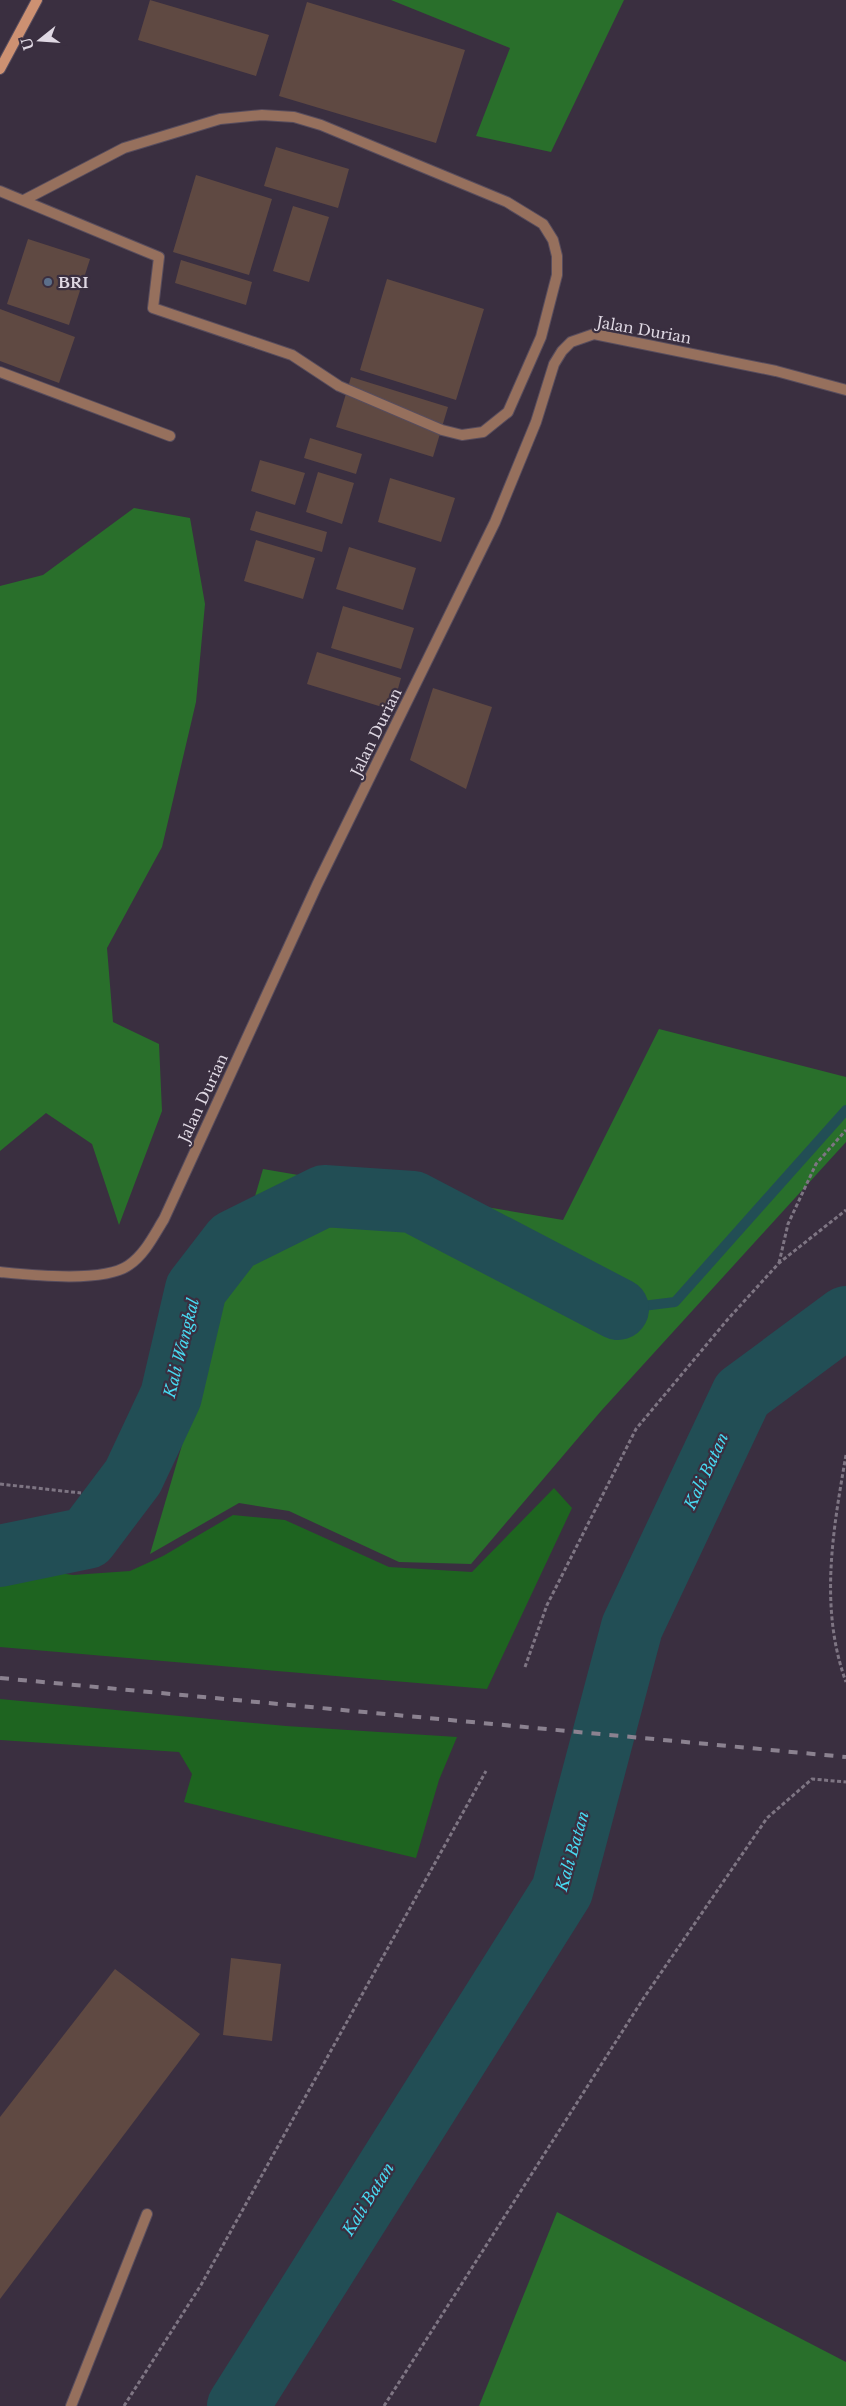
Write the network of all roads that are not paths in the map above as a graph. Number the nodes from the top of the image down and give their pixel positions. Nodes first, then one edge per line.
1 (37, 0) edge
2 (0, 69) edge
3 (0, 191) edge
4 (24, 200) junction
5 (0, 372) edge
6 (846, 390) edge
7 (170, 436) dead end
8 (0, 1272) edge
9 (147, 2214) dead end
10 (71, 2406) edge

1 - 2 main road
3 - 4 street
4 - 4 street
5 - 7 street
6 - 8 street, Jalan Durian
9 - 10 street

